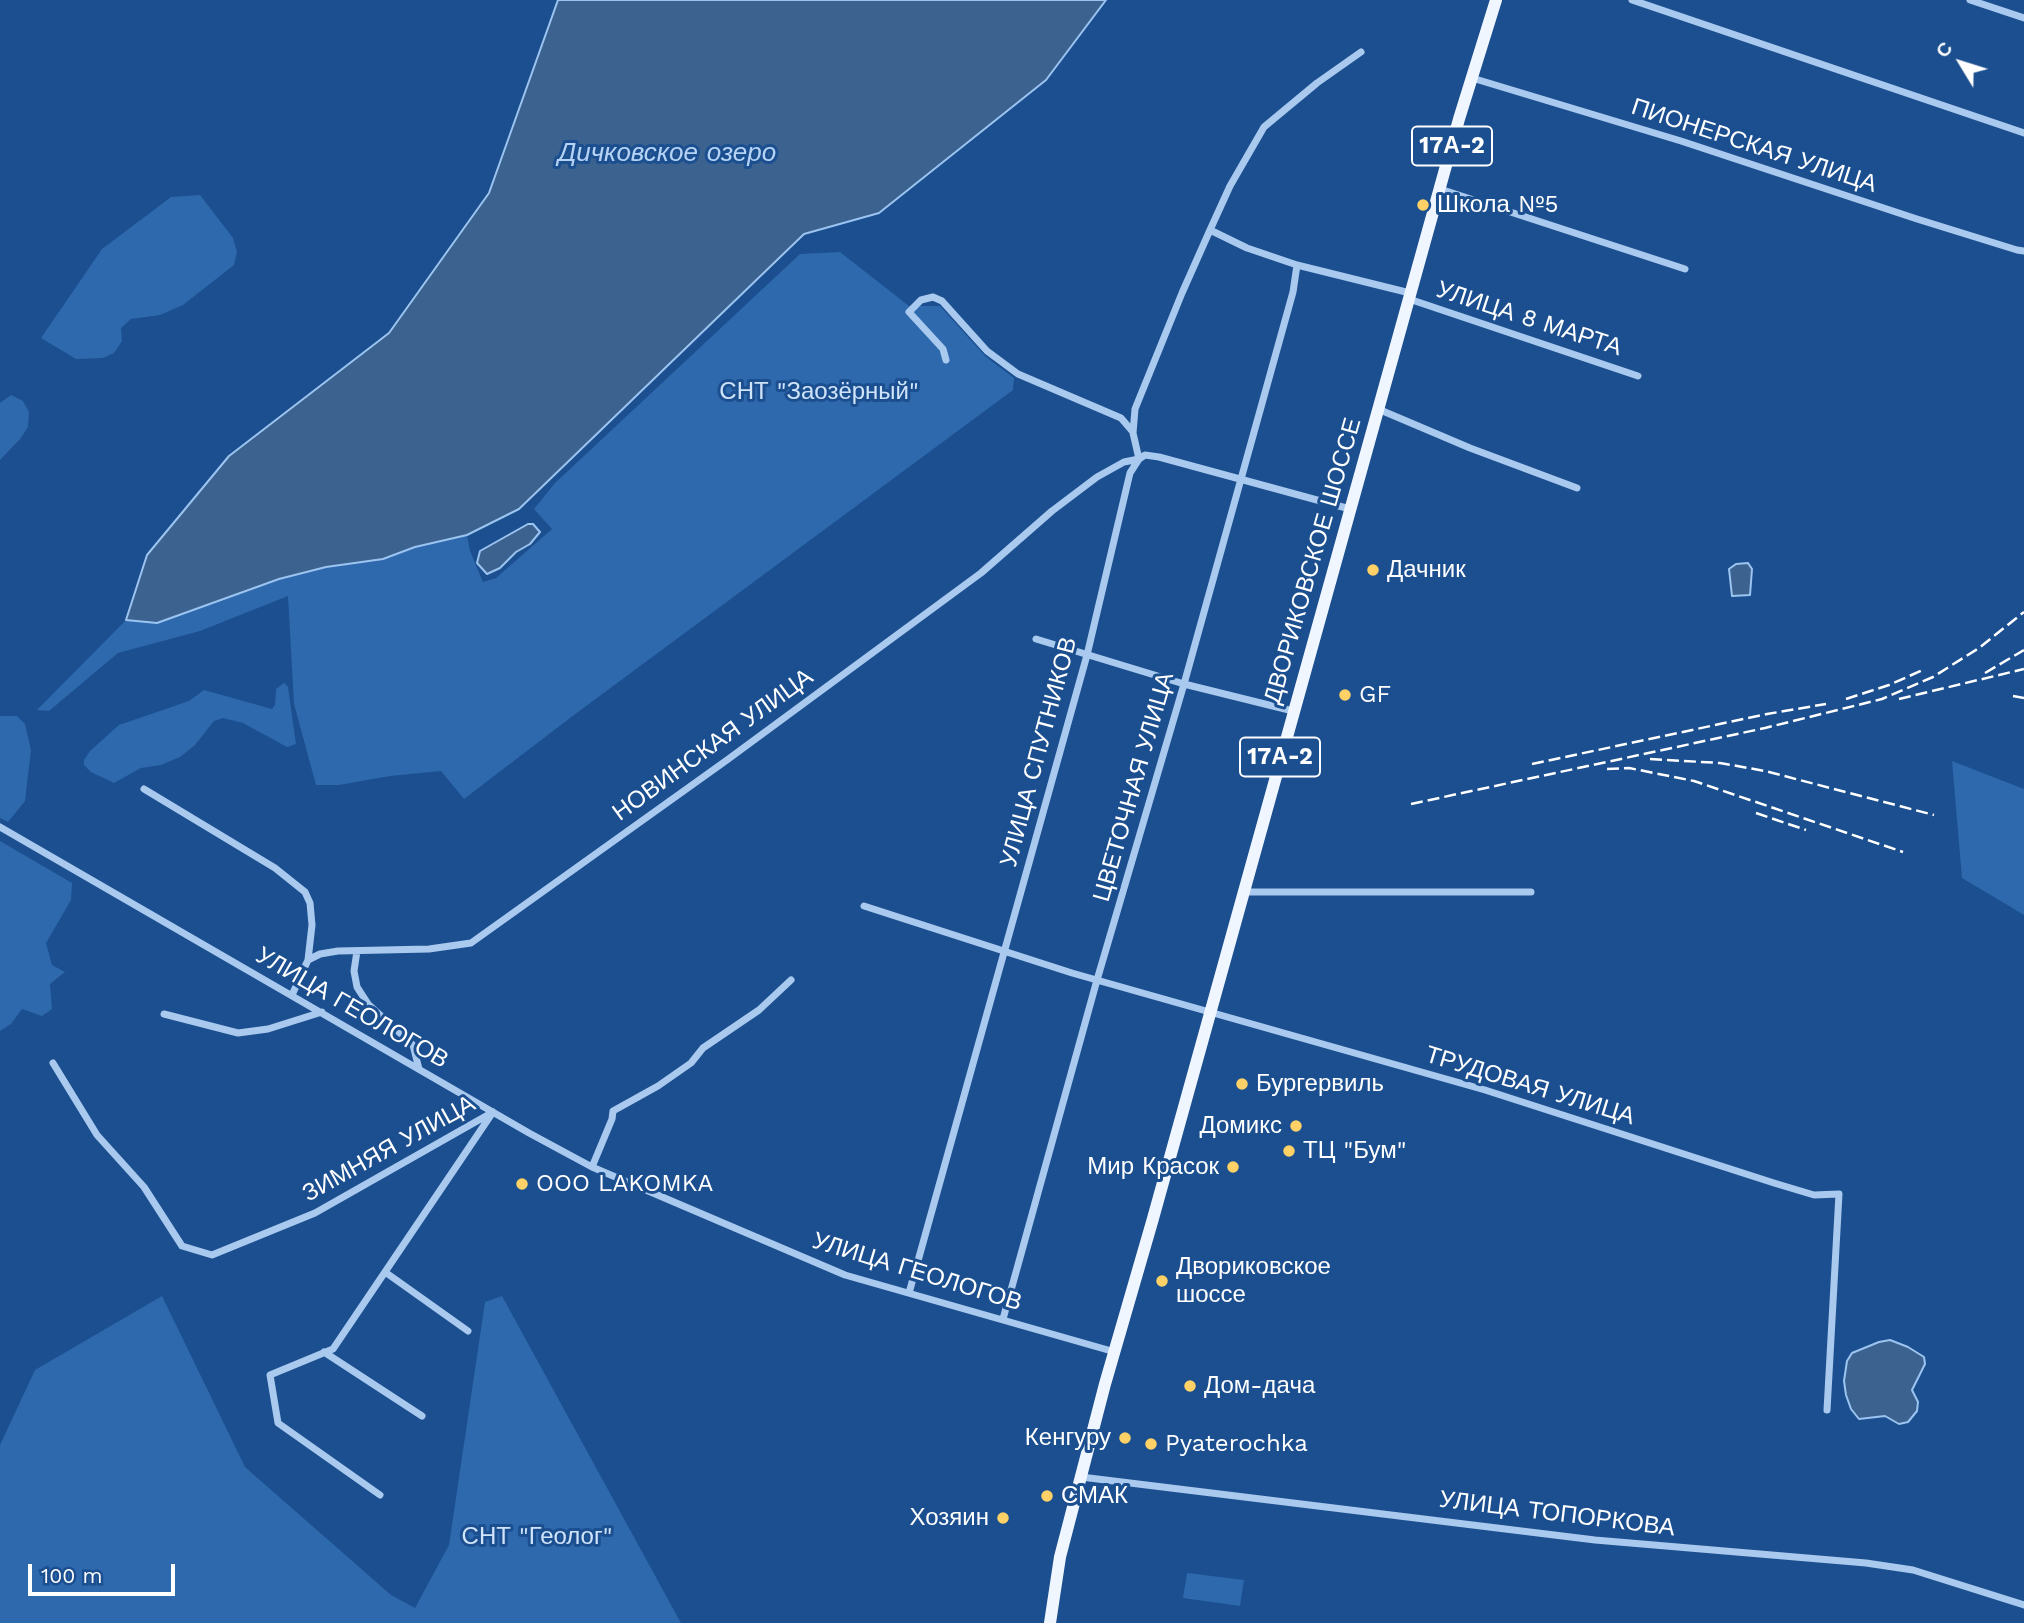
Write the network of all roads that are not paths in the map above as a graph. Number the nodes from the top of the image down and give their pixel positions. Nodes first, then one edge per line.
1 (1496, 0) edge
2 (1632, 0) edge
3 (1970, 0) edge
4 (2024, 18) edge
5 (1361, 52) dead end
6 (1472, 78) junction
7 (2024, 132) edge
8 (1440, 190) junction
9 (1210, 230) junction
10 (2024, 251) edge
11 (1297, 265) junction
12 (1685, 269) dead end
13 (1410, 296) junction
14 (946, 360) dead end
15 (1638, 376) dead end
16 (1378, 409) junction
17 (1133, 433) junction
18 (1139, 459) junction
19 (1241, 480) junction
20 (1577, 488) dead end
21 (1350, 509) junction
22 (1036, 639) dead end
23 (1087, 655) junction
24 (1184, 684) junction
25 (1293, 711) junction
26 (144, 789) dead end
27 (0, 827) edge
28 (1243, 892) junction
29 (1531, 892) dead end
30 (864, 906) dead end
31 (356, 951) junction
32 (1004, 951) junction
33 (308, 960) junction
34 (791, 980) dead end
35 (1097, 980) junction
36 (292, 995) junction
37 (321, 1012) junction
38 (1210, 1012) junction
39 (164, 1014) dead end
40 (53, 1063) dead end
41 (419, 1069) junction
42 (493, 1112) junction
43 (592, 1167) junction
44 (385, 1272) junction
45 (909, 1293) junction
46 (1003, 1319) junction
47 (468, 1331) dead end
48 (324, 1352) junction
49 (1115, 1352) junction
50 (1827, 1410) dead end
51 (422, 1416) dead end
52 (1081, 1477) junction
53 (380, 1494) dead end
54 (2024, 1605) edge
55 (1050, 1623) edge

1 - 6 main road, ДВОРИКОВСКОЕ ШОССЕ / 17А-2
2 - 7 street
3 - 4 street
5 - 9 street
6 - 8 main road, ДВОРИКОВСКОЕ ШОССЕ / 17А-2
6 - 10 street, ПИОНЕРСКАЯ УЛИЦА
8 - 12 street
8 - 13 main road, ДВОРИКОВСКОЕ ШОССЕ / 17А-2
9 - 11 street, УЛИЦА 8 МАРТА
9 - 17 street
11 - 13 street, УЛИЦА 8 МАРТА
11 - 19 street, ЦВЕТОЧНАЯ УЛИЦА
13 - 15 street, УЛИЦА 8 МАРТА
13 - 16 main road, ДВОРИКОВСКОЕ ШОССЕ / 17А-2
14 - 17 street
16 - 20 street
16 - 21 main road, ДВОРИКОВСКОЕ ШОССЕ / 17А-2
17 - 18 street
18 - 19 street
18 - 23 street, УЛИЦА СПУТНИКОВ
18 - 31 street, НОВИНСКАЯ УЛИЦА
19 - 21 street
19 - 24 street, ЦВЕТОЧНАЯ УЛИЦА
21 - 25 main road, ДВОРИКОВСКОЕ ШОССЕ / 17А-2
22 - 23 street
23 - 24 street
23 - 32 street, УЛИЦА СПУТНИКОВ
24 - 25 street
24 - 35 street, ЦВЕТОЧНАЯ УЛИЦА
25 - 28 main road, ДВОРИКОВСКОЕ ШОССЕ / 17А-2
26 - 33 street
27 - 36 street, УЛИЦА ГЕОЛОГОВ
28 - 29 street
28 - 38 main road, ДВОРИКОВСКОЕ ШОССЕ / 17А-2
30 - 32 street, ТРУДОВАЯ УЛИЦА
31 - 33 street, НОВИНСКАЯ УЛИЦА
31 - 41 street
32 - 35 street, ТРУДОВАЯ УЛИЦА
32 - 45 street, УЛИЦА СПУТНИКОВ
33 - 36 street
34 - 43 street
35 - 38 street, ТРУДОВАЯ УЛИЦА
35 - 46 street, ЦВЕТОЧНАЯ УЛИЦА
36 - 37 street, УЛИЦА ГЕОЛОГОВ
37 - 39 street
37 - 41 street, УЛИЦА ГЕОЛОГОВ
38 - 49 main road, ДВОРИКОВСКОЕ ШОССЕ / 17А-2
38 - 50 street, ТРУДОВАЯ УЛИЦА
40 - 42 street, ЗИМНЯЯ УЛИЦА
41 - 42 street, УЛИЦА ГЕОЛОГОВ
42 - 43 street, УЛИЦА ГЕОЛОГОВ
42 - 44 street, ЗИМНЯЯ УЛИЦА
43 - 45 street, УЛИЦА ГЕОЛОГОВ
44 - 47 street
44 - 48 street, ЗИМНЯЯ УЛИЦА
45 - 46 street, УЛИЦА ГЕОЛОГОВ
46 - 49 street, УЛИЦА ГЕОЛОГОВ
48 - 51 street
48 - 53 street, ЗИМНЯЯ УЛИЦА
49 - 52 main road, ДВОРИКОВСКОЕ ШОССЕ
52 - 54 street, УЛИЦА ТОПОРКОВА
52 - 55 main road, ДВОРИКОВСКОЕ ШОССЕ

